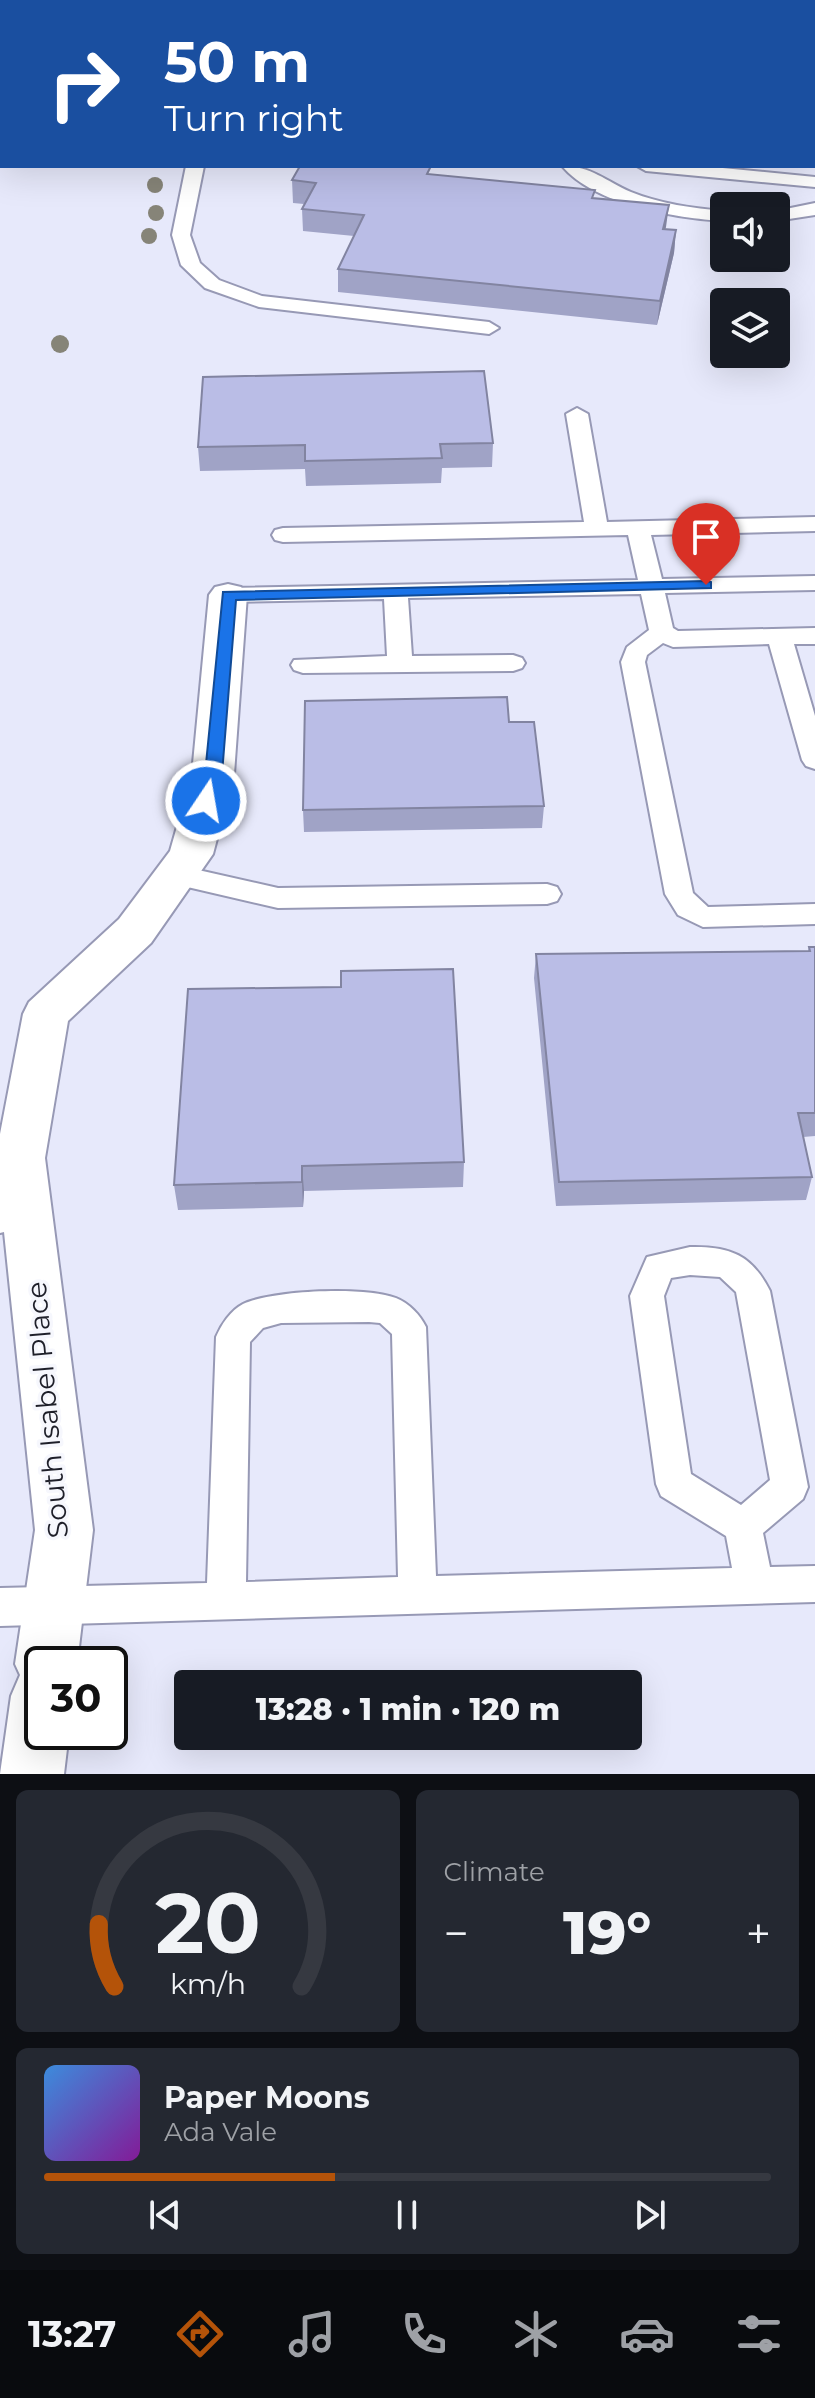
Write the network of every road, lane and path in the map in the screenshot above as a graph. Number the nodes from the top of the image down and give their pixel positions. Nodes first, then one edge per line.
1 (195, 168) edge
2 (574, 168) edge
3 (667, 168) edge
4 (815, 182) edge
5 (815, 208) edge
6 (710, 214) edge
7 (790, 214) edge
8 (489, 328) dead end
9 (577, 414) dead end
10 (815, 524) edge
11 (639, 528) junction
12 (597, 529) junction
13 (283, 535) dead end
14 (815, 583) edge
15 (651, 586) junction
16 (396, 592) junction
17 (228, 595) joint
18 (662, 632) junction
19 (779, 636) junction
20 (815, 636) edge
21 (513, 663) dead end
22 (400, 664) junction
23 (303, 665) dead end
24 (815, 760) edge
25 (176, 875) junction
26 (547, 894) dead end
27 (815, 914) edge
28 (21, 1155) junction
29 (0, 1212) edge
30 (743, 1526) junction
31 (815, 1584) edge
32 (754, 1585) junction
33 (418, 1595) junction
34 (226, 1601) junction
35 (54, 1605) junction
36 (0, 1607) edge
37 (48, 1646) edge
38 (35, 1750) edge
39 (32, 1774) edge

1 - 8 lane
2 - 6 lane
3 - 4 lane
5 - 7 lane
9 - 12 lane
10 - 11 lane
11 - 12 lane
11 - 15 lane
12 - 13 lane
14 - 15 lane
15 - 16 lane
15 - 18 lane
16 - 17 lane
16 - 22 lane
17 - 25 street, South Isabel Place
18 - 19 lane
18 - 27 lane
19 - 20 lane
19 - 24 lane
21 - 22 lane
22 - 23 lane
25 - 26 lane
25 - 28 street, South Isabel Place
28 - 29 street, South Isabel Place
28 - 35 street, South Isabel Place
30 - 30 lane
30 - 32 lane
31 - 32 lane
32 - 33 lane
33 - 34 lane
33 - 34 lane
34 - 35 lane
35 - 36 lane
35 - 37 street, South Isabel Place
38 - 39 street

